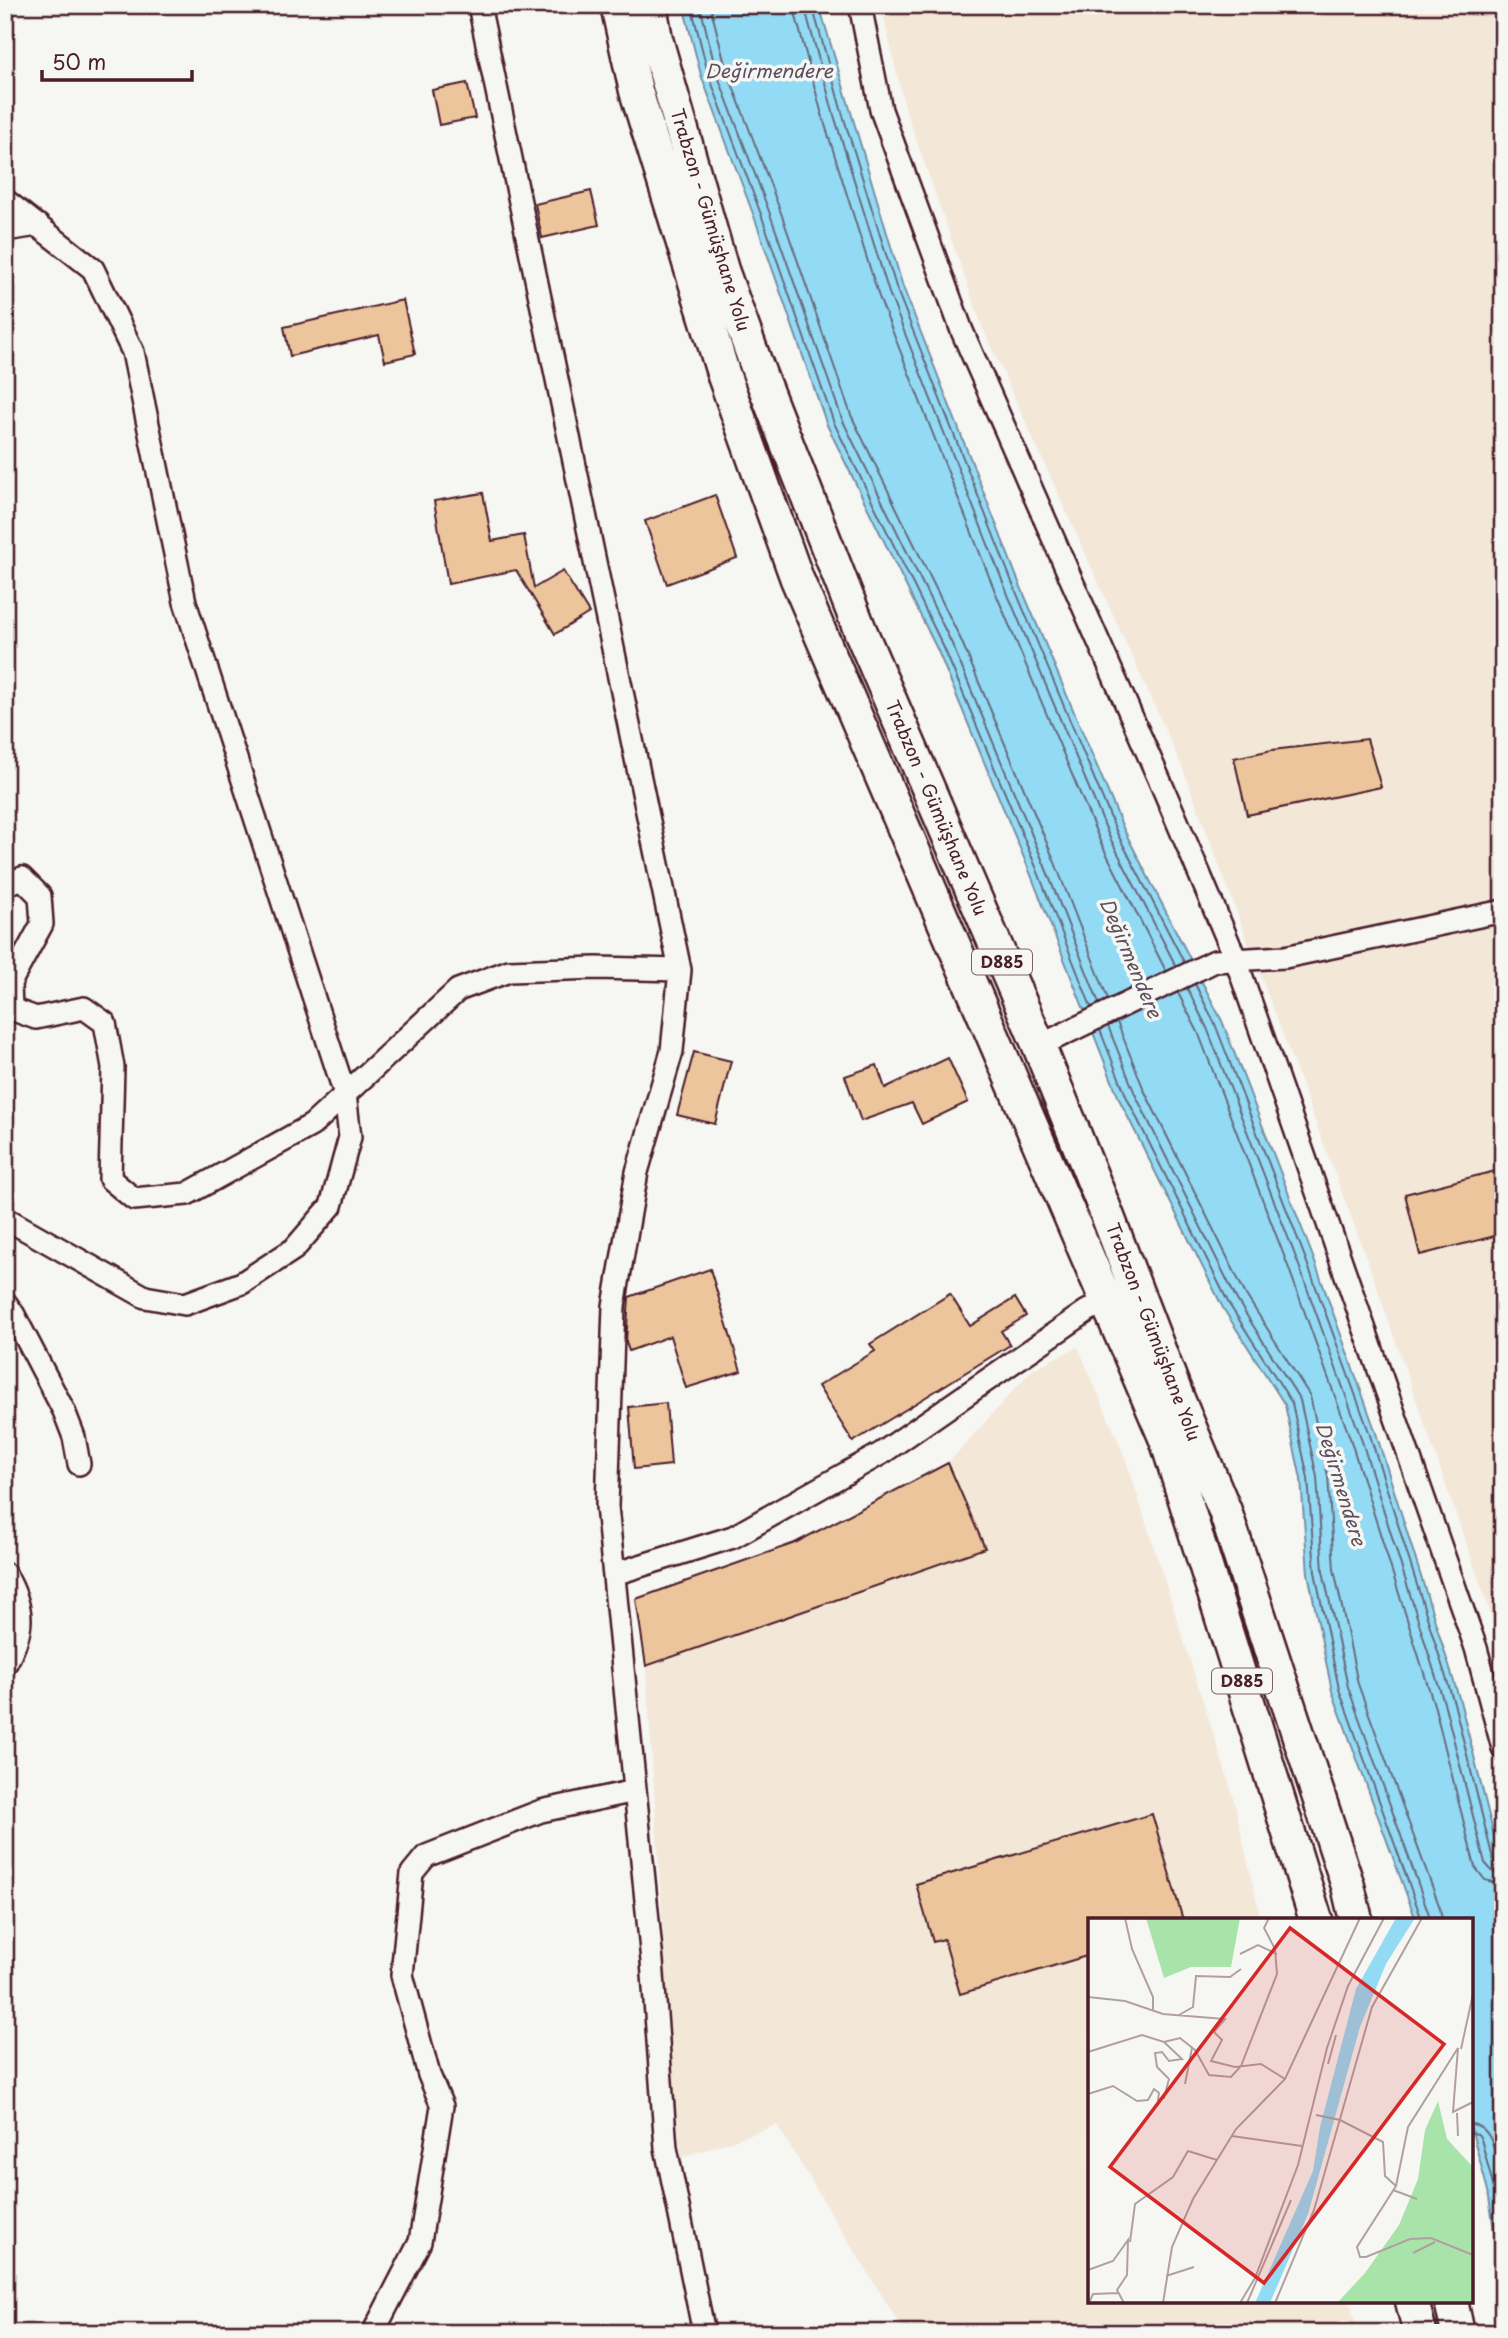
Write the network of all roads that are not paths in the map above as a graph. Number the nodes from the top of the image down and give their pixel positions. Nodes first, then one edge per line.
1 (478, 5) edge
2 (617, 5) edge
3 (650, 5) edge
4 (860, 5) edge
5 (5, 200) edge
6 (38, 225) junction
7 (5, 230) edge
8 (5, 884) edge
9 (1503, 911) edge
10 (1225, 960) junction
11 (680, 970) junction
12 (1051, 1040) junction
13 (345, 1094) junction
14 (5, 1218) edge
15 (1106, 1301) junction
16 (5, 1303) edge
17 (79, 1464) dead end
18 (5, 1574) edge
19 (614, 1574) junction
20 (5, 1665) edge
21 (1503, 1748) edge
22 (635, 1791) junction
23 (1314, 1918) edge
24 (1356, 1918) edge
25 (1412, 2303) edge
26 (1451, 2303) edge
27 (373, 2333) edge
28 (704, 2333) edge
29 (1420, 2333) edge
30 (1458, 2333) edge

1 - 11 street
2 - 15 highway, Trabzon - Gümüşhane Yolu / D885
3 - 12 highway, Trabzon - Gümüşhane Yolu / D885
4 - 10 street
5 - 6 street
6 - 7 street
6 - 13 street
8 - 13 street
9 - 10 street
10 - 12 street
10 - 21 street
11 - 13 street
11 - 19 street
12 - 24 highway, Trabzon - Gümüşhane Yolu / D885
13 - 14 street
15 - 19 street
15 - 23 highway, Trabzon - Gümüşhane Yolu / D885
16 - 17 street
18 - 20 street
19 - 22 street
22 - 27 street
22 - 28 street
25 - 29 highway
26 - 30 highway

